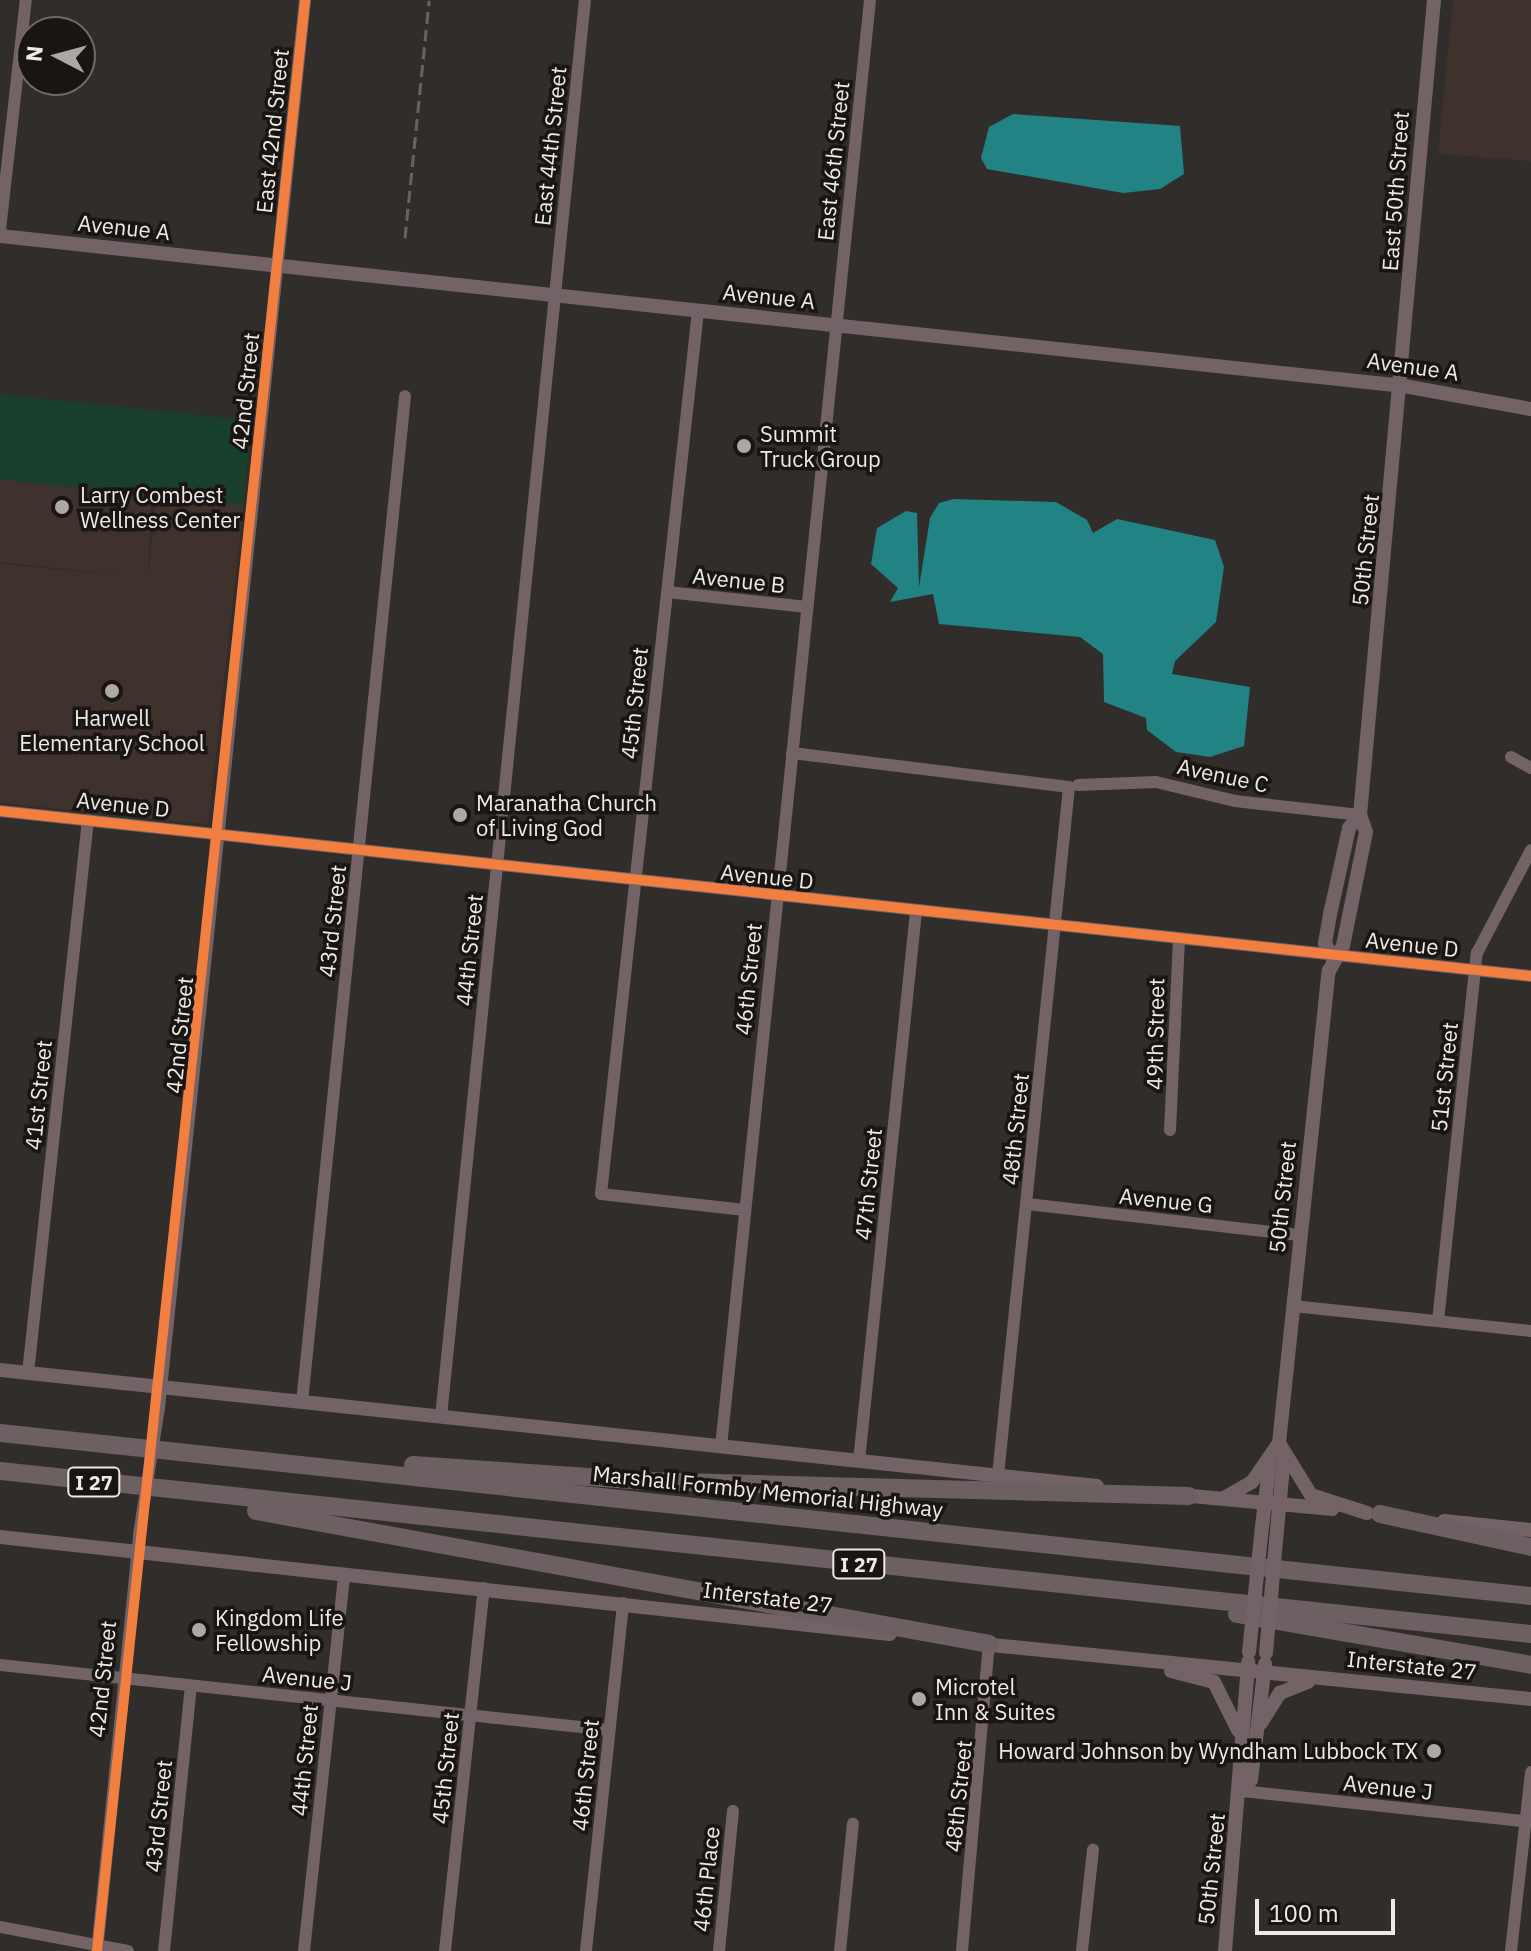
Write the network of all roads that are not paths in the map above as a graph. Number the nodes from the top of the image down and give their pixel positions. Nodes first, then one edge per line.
1 (26, 0) edge
2 (305, 0) edge
3 (585, 0) edge
4 (870, 0) edge
5 (1434, 0) edge
6 (0, 233) edge
7 (278, 266) junction
8 (557, 296) junction
9 (698, 311) junction
10 (838, 326) junction
11 (1404, 386) junction
12 (405, 396) dead end
13 (1531, 409) edge
14 (667, 592) junction
15 (807, 607) junction
16 (792, 753) junction
17 (1511, 757) dead end
18 (1531, 768) edge
19 (1073, 786) junction
20 (0, 811) edge
21 (1360, 815) junction
22 (88, 820) junction
23 (219, 835) junction
24 (360, 850) junction
25 (1531, 850) edge
26 (498, 865) junction
27 (635, 882) junction
28 (777, 897) junction
29 (916, 911) junction
30 (1056, 927) junction
31 (1179, 939) junction
32 (1332, 957) junction
33 (1476, 971) junction
34 (1531, 976) edge
35 (1170, 1130) dead end
36 (1027, 1204) junction
37 (745, 1210) junction
38 (1301, 1235) junction
39 (1293, 1306) junction
40 (1438, 1321) junction
41 (1531, 1331) edge
42 (0, 1370) edge
43 (28, 1373) junction
44 (161, 1387) junction
45 (302, 1402) junction
46 (441, 1417) junction
47 (0, 1422) edge
48 (0, 1433) edge
49 (133, 1446) junction
50 (721, 1447) junction
51 (1278, 1449) junction
52 (194, 1453) junction
53 (859, 1461) junction
54 (0, 1471) edge
55 (998, 1475) junction
56 (187, 1493) junction
57 (1189, 1496) junction
58 (1220, 1499) junction
59 (1272, 1504) junction
60 (1373, 1514) junction
61 (1270, 1528) junction
62 (1531, 1530) edge
63 (0, 1537) edge
64 (1531, 1547) edge
65 (136, 1552) junction
66 (344, 1574) junction
67 (484, 1588) junction
68 (1104, 1588) junction
69 (1531, 1596) edge
70 (623, 1603) junction
71 (1531, 1634) edge
72 (989, 1644) junction
73 (1132, 1660) junction
74 (0, 1665) edge
75 (1531, 1665) edge
76 (1247, 1671) junction
77 (1264, 1673) junction
78 (122, 1678) junction
79 (1328, 1679) junction
80 (191, 1686) junction
81 (1531, 1699) edge
82 (331, 1700) junction
83 (470, 1716) junction
84 (609, 1730) junction
85 (1257, 1730) junction
86 (1239, 1752) junction
87 (1531, 1772) edge
88 (1242, 1791) junction
89 (733, 1811) dead end
90 (1528, 1821) edge
91 (853, 1824) dead end
92 (1093, 1850) dead end
93 (0, 1927) edge
94 (97, 1948) edge
95 (128, 1951) edge
96 (164, 1951) edge
97 (304, 1951) edge
98 (445, 1951) edge
99 (586, 1951) edge
100 (719, 1951) edge
101 (840, 1951) edge
102 (962, 1951) edge
103 (1082, 1951) edge
104 (1225, 1951) edge
105 (1511, 1951) edge

1 - 6 street
2 - 7 street, East 42nd Street
3 - 8 street, East 44th Street
4 - 10 street, East 46th Street
5 - 11 main road, East 50th Street
6 - 7 main road, Avenue A
7 - 8 main road, Avenue A
7 - 23 street, 42nd Street
8 - 9 main road, Avenue A
8 - 26 street, 44th Street
9 - 10 main road, Avenue A
9 - 14 street, 45th Street
10 - 11 main road, Avenue A
10 - 15 street, 46th Street
11 - 13 main road, Avenue A
11 - 21 main road, 50th Street
12 - 24 street, 43rd Street
14 - 15 street, Avenue B
14 - 27 street, 45th Street
15 - 16 street, 46th Street
16 - 19 street, Avenue C
16 - 28 street, 46th Street
17 - 18 street
19 - 21 street, Avenue C
19 - 30 street, 48th Street
20 - 22 street, Avenue D
21 - 32 main road, 50th Street
22 - 23 street, Avenue D
22 - 43 street, 41st Street
23 - 24 street, Avenue D
23 - 44 street, 42nd Street
24 - 26 street, Avenue D
24 - 45 street, 43rd Street
25 - 33 street, 51st Street
26 - 27 street, Avenue D
26 - 46 street, 44th Street
27 - 28 street, Avenue D
27 - 37 street, 45th Street
28 - 29 street, Avenue D
28 - 37 street, 46th Street
29 - 30 street, Avenue D
29 - 53 street, 47th Street
30 - 31 street, Avenue D
30 - 36 street, 48th Street
31 - 32 street, Avenue D
31 - 35 street, 49th Street
32 - 33 street, Avenue D
32 - 38 main road, 50th Street
33 - 34 street, Avenue D
33 - 40 street, 51st Street
36 - 38 street, Avenue G
36 - 55 street, 48th Street
37 - 50 street, 46th Street
38 - 39 main road, 50th Street
39 - 40 street
39 - 51 main road, 50th Street
40 - 41 street
42 - 43 main road
43 - 44 main road
44 - 45 main road
44 - 65 street, 42nd Street, bridge
45 - 46 main road
46 - 50 main road
47 - 49 highway
48 - 49 highway, Marshall Formby Memorial Highway / I 27
49 - 52 highway, Marshall Formby Memorial Highway / I 27
50 - 53 main road
51 - 58 main road
51 - 59 main road, 50th Street
51 - 60 main road
52 - 57 highway
52 - 69 highway, Marshall Formby Memorial Highway / I 27
53 - 55 main road
54 - 56 highway, I 27
55 - 57 main road
56 - 68 highway, I 27
56 - 72 highway
57 - 58 main road
58 - 59 main road
59 - 60 main road
59 - 61 main road, 50th Street
60 - 62 main road
60 - 64 highway
61 - 76 main road, 50th Street, bridge
61 - 77 main road, 50th Street, bridge
63 - 65 main road, Interstate 27
65 - 66 main road, Interstate 27
65 - 78 street, 42nd Street
66 - 67 main road, Interstate 27
66 - 82 street, 44th Street
67 - 70 main road, Interstate 27
67 - 83 street, 45th Street
68 - 71 highway, I 27
68 - 75 highway
70 - 72 main road, Interstate 27
70 - 84 street, 46th Street
72 - 73 main road, Interstate 27
72 - 102 street, 48th Street
73 - 76 main road, Interstate 27
73 - 86 main road
74 - 78 street, Avenue J
76 - 77 main road, Interstate 27
76 - 86 main road, 50th Street
77 - 79 main road, Interstate 27
77 - 85 main road, 50th Street
78 - 80 street, Avenue J
78 - 94 street, 42nd Street
79 - 81 main road, Interstate 27
79 - 85 main road
80 - 82 street, Avenue J
80 - 96 street, 43rd Street
82 - 83 street, Avenue J
82 - 97 street, 44th Street
83 - 84 street, Avenue J
83 - 98 street, 45th Street
84 - 99 street, 46th Street
85 - 88 main road, 50th Street
86 - 88 main road, 50th Street
87 - 90 street
88 - 90 street, Avenue J
88 - 104 main road, 50th Street
89 - 100 street, 46th Place
90 - 105 street
91 - 101 street
92 - 103 street
93 - 94 street
94 - 95 street

